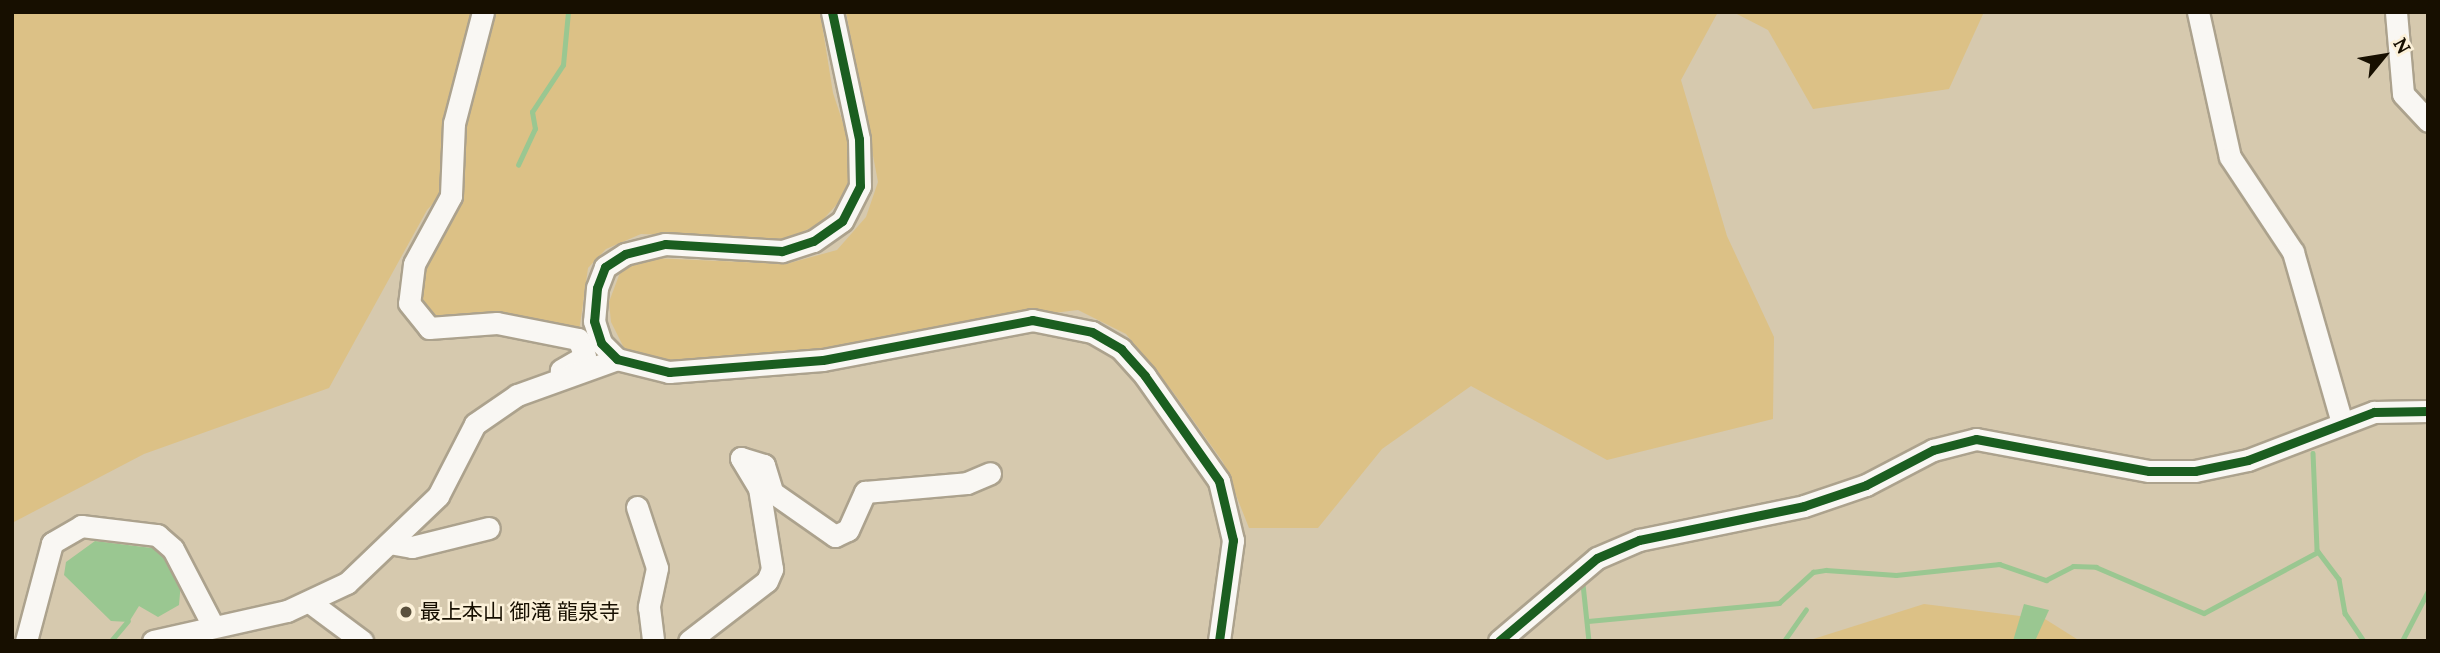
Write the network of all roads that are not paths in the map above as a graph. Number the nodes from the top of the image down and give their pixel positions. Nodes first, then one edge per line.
1 (483, 12) edge
2 (832, 12) edge
3 (2198, 12) edge
4 (2396, 12) edge
5 (2428, 121) edge
6 (617, 359) junction
7 (537, 386) junction
8 (2423, 404) edge
9 (2342, 423) junction
10 (990, 473) dead end
11 (637, 507) dead end
12 (489, 528) dead end
13 (389, 543) junction
14 (311, 603) junction
15 (212, 624) junction
16 (26, 641) edge
17 (153, 641) edge
18 (362, 641) edge
19 (653, 641) edge
20 (689, 641) edge
21 (1219, 641) edge
22 (1499, 641) edge

1 - 7 street
2 - 6 street
3 - 9 street
4 - 5 street
6 - 7 street
6 - 21 street
7 - 13 street
8 - 9 street
9 - 22 street
10 - 20 street
11 - 19 street
12 - 13 street
13 - 14 street
14 - 15 street
14 - 18 street
15 - 16 street
15 - 17 street

